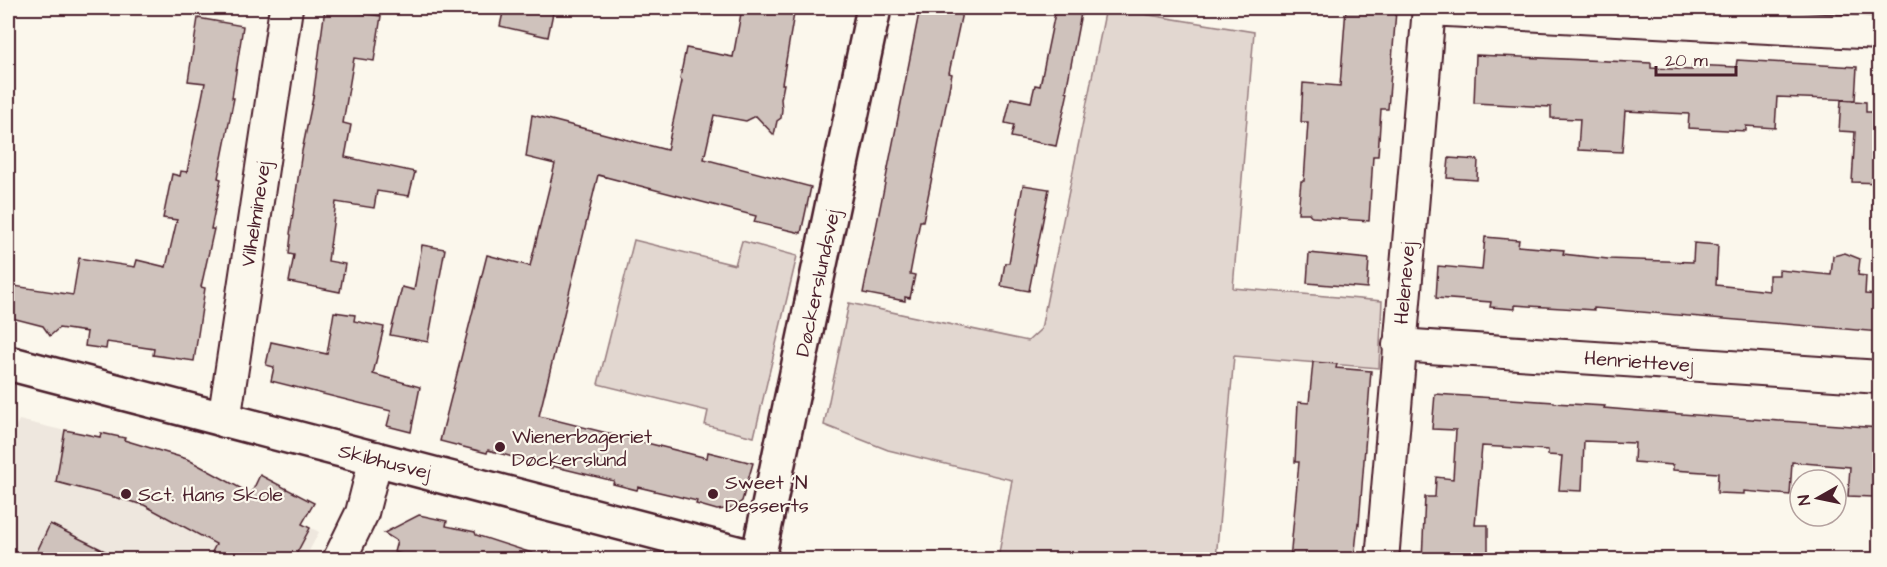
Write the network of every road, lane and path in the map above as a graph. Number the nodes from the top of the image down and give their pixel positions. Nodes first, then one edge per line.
1 (286, 8) edge
2 (874, 8) edge
3 (1429, 8) edge
4 (1880, 33) edge
5 (1399, 345) junction
6 (8, 363) edge
7 (1880, 377) edge
8 (224, 421) junction
9 (376, 458) junction
10 (761, 559) edge
11 (339, 560) edge
12 (1382, 560) edge

1 - 8 street, Vilhelminevej
2 - 10 street, Døckerslundsvej
3 - 4 street
3 - 5 street, Helenevej
5 - 7 street, Henriettevej
5 - 12 street, Helenevej
6 - 8 street, Skibhusvej
8 - 9 street, Skibhusvej
9 - 10 street, Skibhusvej
9 - 11 street

